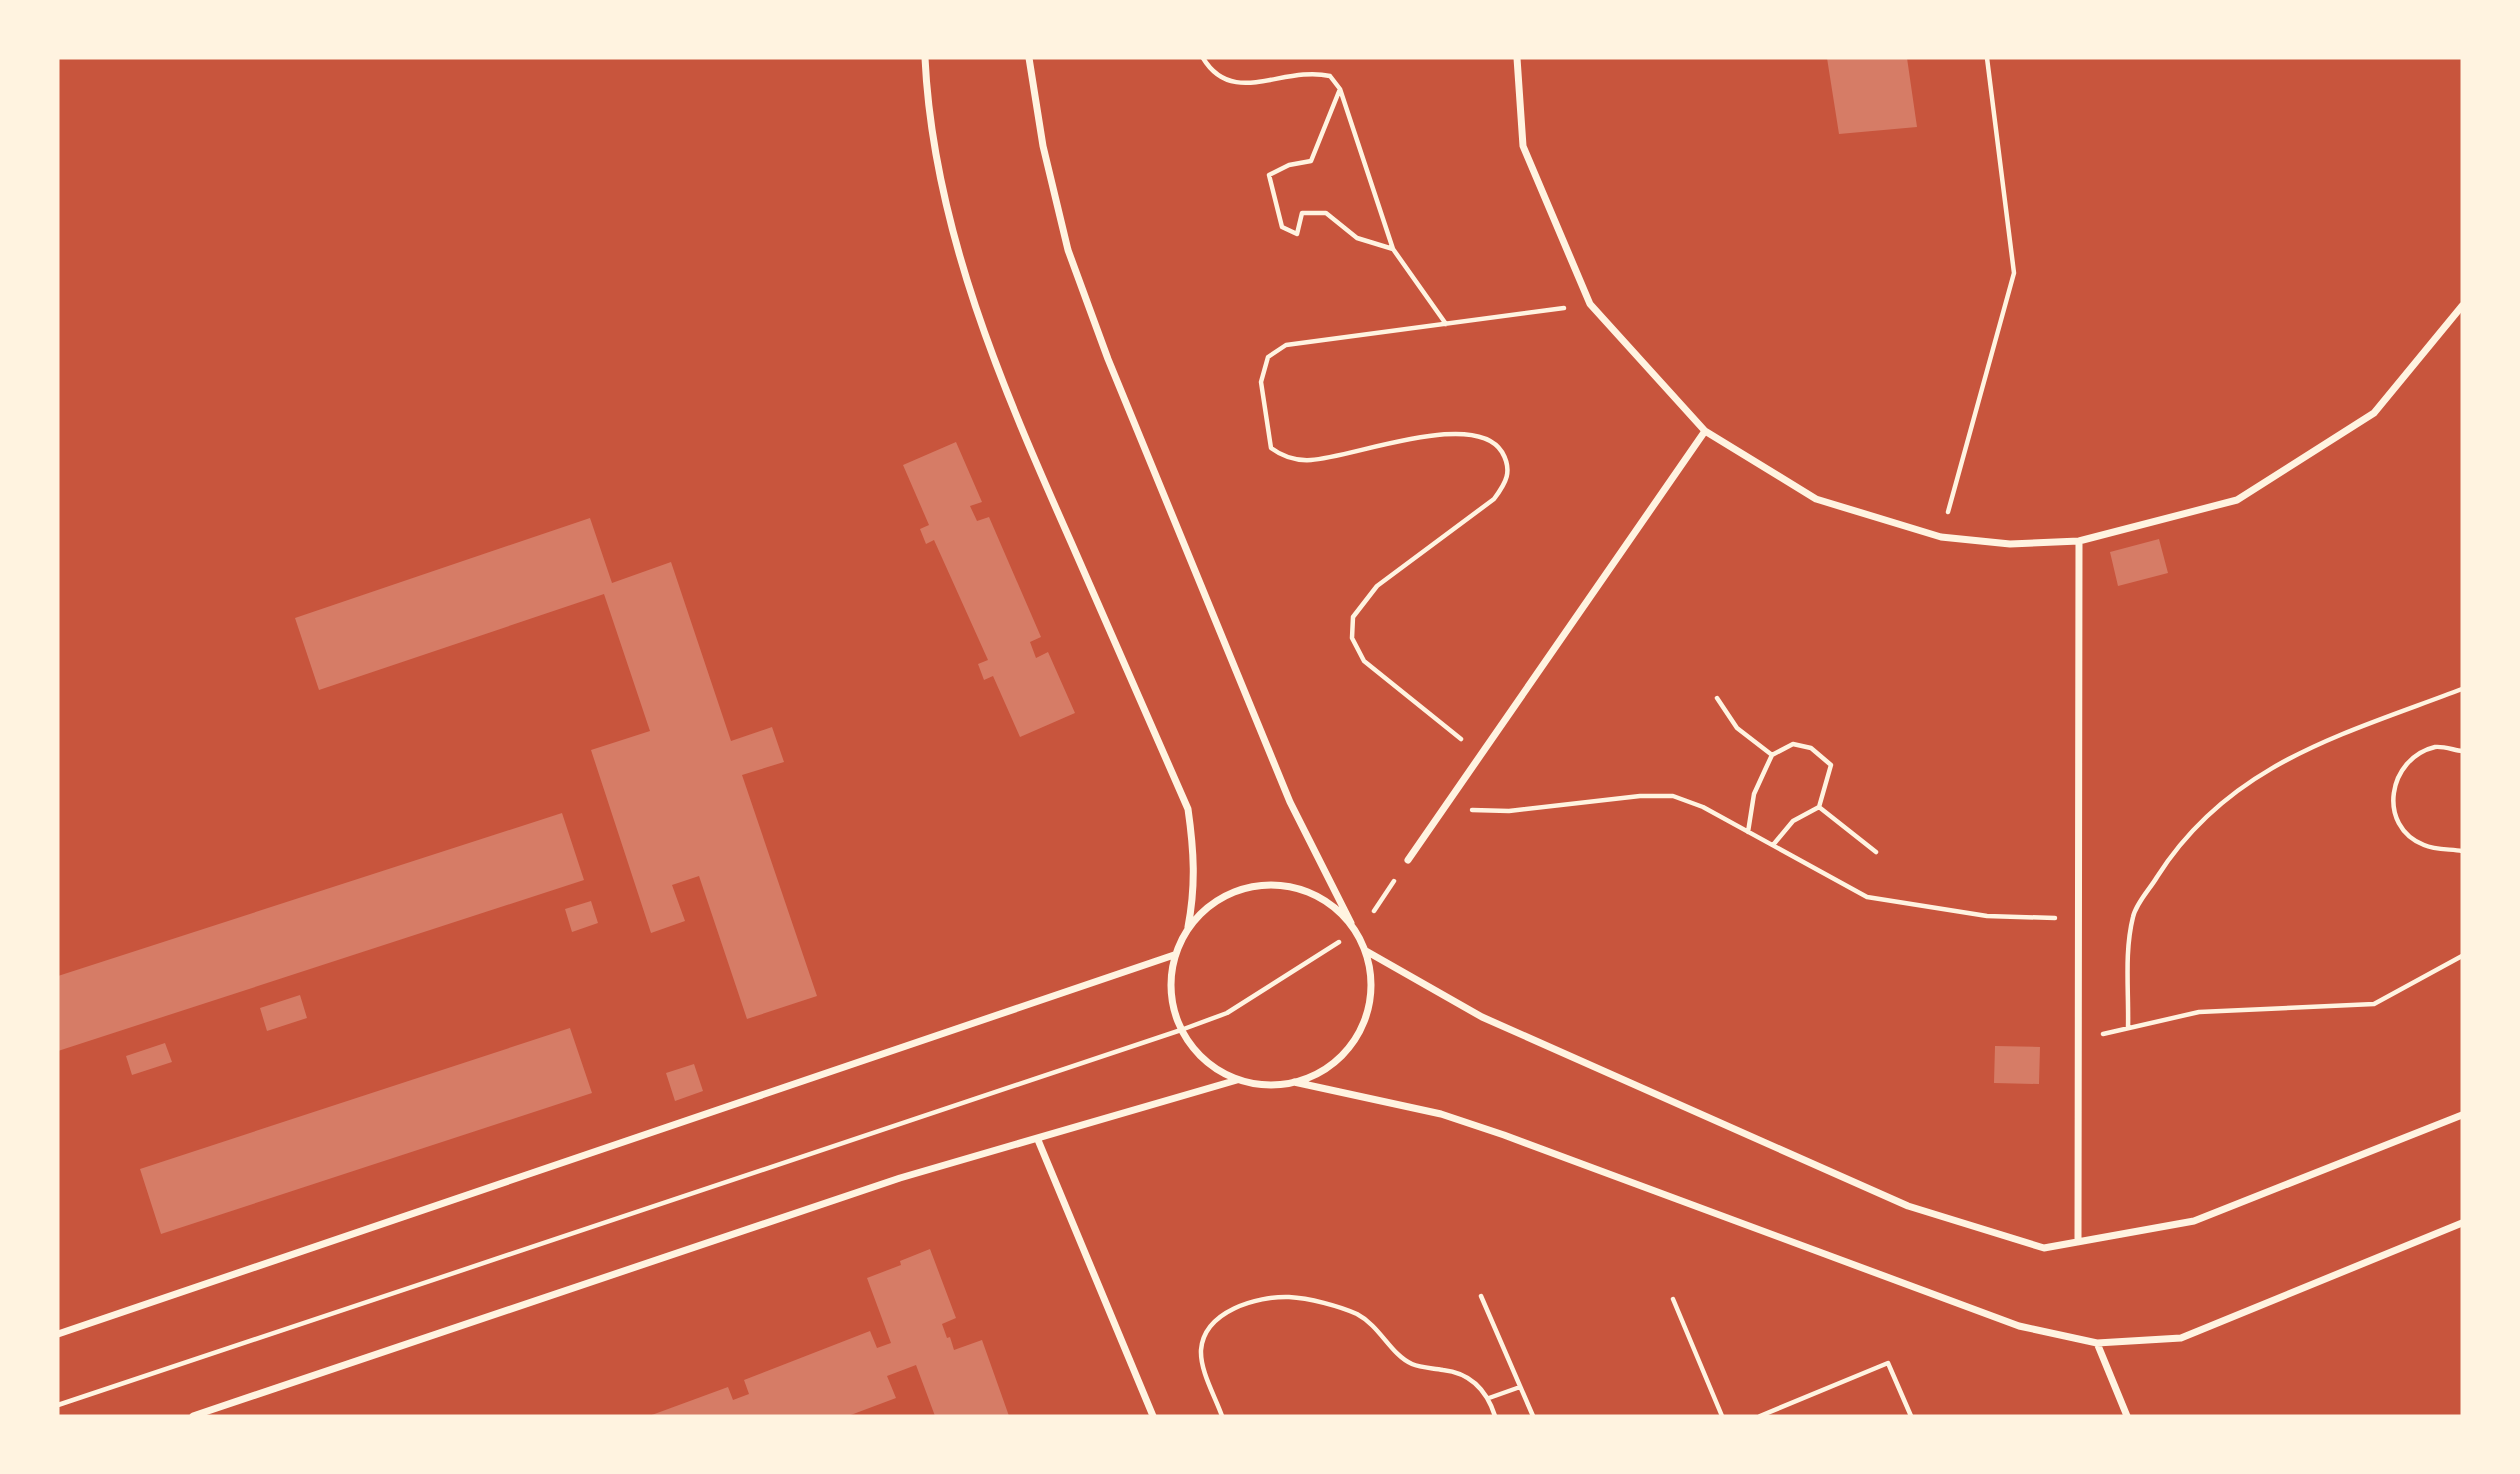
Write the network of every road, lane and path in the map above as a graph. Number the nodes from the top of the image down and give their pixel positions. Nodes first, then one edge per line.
1 (925, 58) edge
2 (1029, 58) edge
3 (1203, 58) edge
4 (1517, 58) edge
5 (1987, 58) edge
6 (1340, 89) junction
7 (1393, 249) junction
8 (1590, 304) junction
9 (2462, 306) edge
10 (1446, 324) junction
11 (1705, 431) junction
12 (1941, 537) junction
13 (2079, 541) junction
14 (2462, 690) edge
15 (1717, 698) dead end
16 (2462, 751) edge
17 (1481, 755) junction
18 (1772, 755) junction
19 (1819, 807) junction
20 (1443, 810) junction
21 (1748, 832) junction
22 (1773, 845) junction
23 (2462, 851) edge
24 (1876, 852) dead end
25 (1408, 860) joint
26 (2078, 918) junction
27 (1351, 923) junction
28 (1188, 927) junction
29 (1356, 932) junction
30 (1366, 951) junction
31 (1174, 955) junction
32 (2462, 956) edge
33 (2128, 1028) junction
34 (1181, 1030) junction
35 (2078, 1040) junction
36 (1237, 1080) junction
37 (1294, 1082) junction
38 (2462, 1115) edge
39 (1038, 1140) junction
40 (2462, 1223) edge
41 (2078, 1242) junction
42 (1482, 1296) dead end
43 (1672, 1299) dead end
44 (58, 1334) edge
45 (2096, 1343) junction
46 (1520, 1387) junction
47 (1489, 1398) junction
48 (58, 1405) edge
49 (193, 1416) edge
50 (1153, 1416) edge
51 (1222, 1416) edge
52 (1495, 1416) edge
53 (1533, 1416) edge
54 (1722, 1416) edge
55 (1760, 1416) edge
56 (1911, 1416) edge
57 (2127, 1416) edge

1 - 28 street
2 - 27 street
3 - 6 path
4 - 8 street
5 - 12 path
6 - 7 path
6 - 7 path
7 - 10 path
8 - 10 path
8 - 11 street
9 - 13 street
10 - 17 path
11 - 12 street
11 - 17 street
12 - 13 street
13 - 26 street
14 - 33 path
15 - 18 path
16 - 23 path
17 - 20 street
18 - 19 path
18 - 21 path
19 - 22 path
19 - 24 path
20 - 21 path
20 - 25 street
21 - 22 path
22 - 26 path
25 - 29 path
26 - 35 street
27 - 28 street
27 - 29 street
28 - 31 street
29 - 30 street
29 - 34 path
30 - 37 street
30 - 41 street
31 - 34 street
31 - 44 street
32 - 33 path
33 - 35 path
34 - 36 street
34 - 48 path
35 - 41 street
36 - 37 street
36 - 39 street
37 - 45 street
38 - 41 street
39 - 49 street
39 - 50 street
40 - 45 street
42 - 46 path
43 - 54 path
45 - 57 street
46 - 47 path
46 - 53 path
47 - 51 path
47 - 52 path
55 - 56 path

